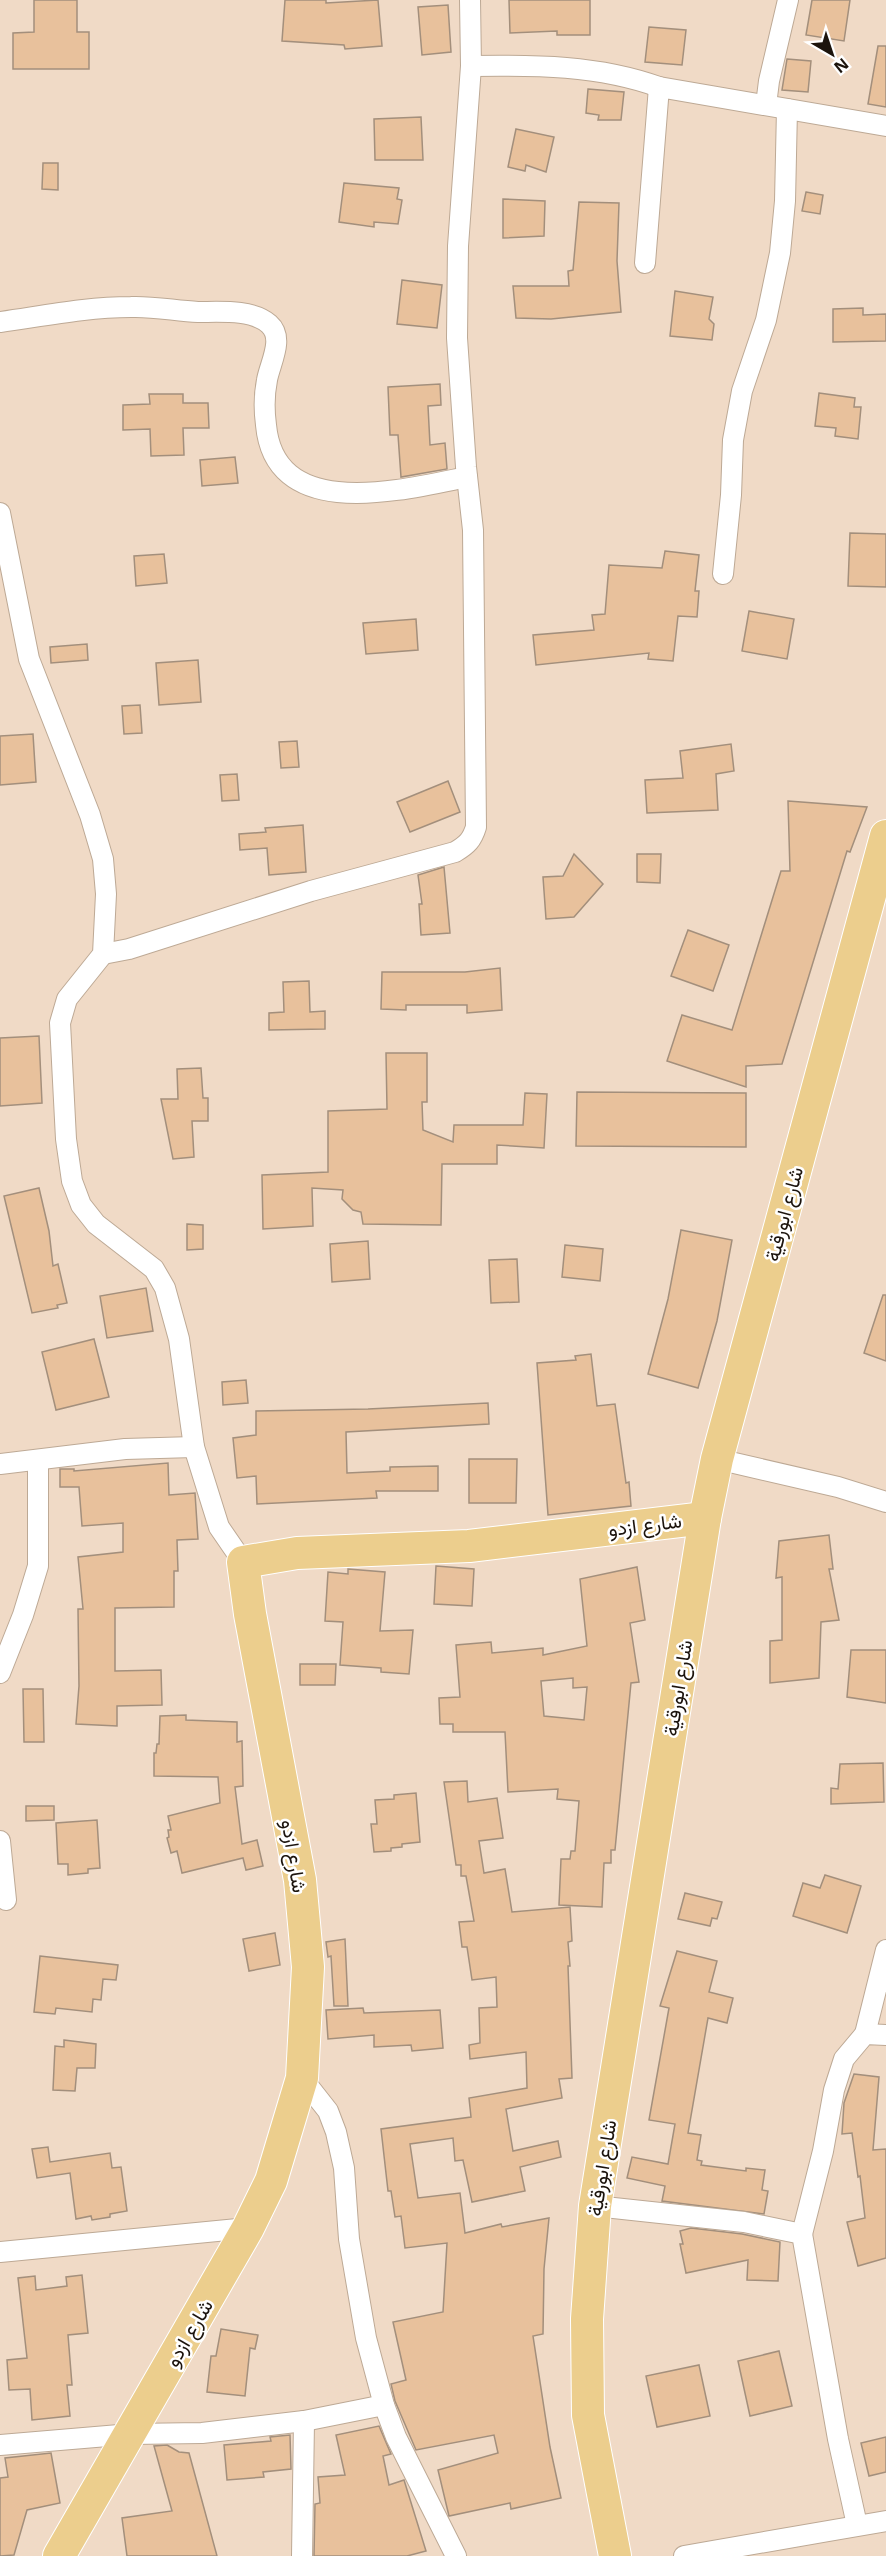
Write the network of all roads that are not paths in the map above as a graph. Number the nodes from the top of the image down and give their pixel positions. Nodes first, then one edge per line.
1 (470, 0) edge
2 (788, 0) edge
3 (471, 66) junction
4 (659, 87) junction
5 (766, 105) junction
6 (787, 109) junction
7 (886, 126) edge
8 (645, 262) dead end
9 (0, 322) edge
10 (467, 477) junction
11 (0, 513) edge
12 (723, 574) dead end
13 (886, 836) edge
14 (103, 954) junction
15 (194, 1447) junction
16 (717, 1459) junction
17 (38, 1460) junction
18 (0, 1464) edge
19 (886, 1502) edge
20 (705, 1518) junction
21 (243, 1562) junction
22 (0, 1673) edge
23 (0, 1841) edge
24 (6, 1900) dead end
25 (886, 1950) edge
26 (865, 2034) junction
27 (886, 2035) edge
28 (302, 2078) junction
29 (595, 2206) junction
30 (248, 2228) junction
31 (802, 2234) junction
32 (0, 2252) edge
33 (384, 2405) junction
34 (304, 2421) junction
35 (131, 2434) junction
36 (0, 2445) edge
37 (886, 2521) edge
38 (857, 2525) junction
39 (59, 2556) edge
40 (302, 2556) edge
41 (456, 2556) edge
42 (615, 2556) edge
43 (684, 2556) edge

1 - 3 street
2 - 5 street
3 - 4 street
3 - 10 street
4 - 5 street
4 - 8 street
5 - 6 street
6 - 7 street
6 - 12 street
9 - 10 street
10 - 14 street
11 - 14 street
13 - 16 main road, شارع ابورقية
14 - 15 street
15 - 17 street
15 - 21 street
16 - 19 street
16 - 20 main road, شارع ابورقية
17 - 18 street
17 - 22 street
20 - 21 main road, شارع ازدو
20 - 29 main road, شارع ابورقية
21 - 28 main road, شارع ازدو
23 - 24 street
25 - 26 street
26 - 27 street
26 - 31 street
28 - 30 main road, شارع ازدو
28 - 33 street
29 - 31 street
29 - 42 main road, شارع ابورقية
30 - 32 street
30 - 35 main road, شارع ازدو
31 - 38 street
33 - 34 street
33 - 41 street
34 - 35 street
34 - 40 street
35 - 36 street
35 - 39 main road, شارع ازدو
37 - 38 street
38 - 43 street

